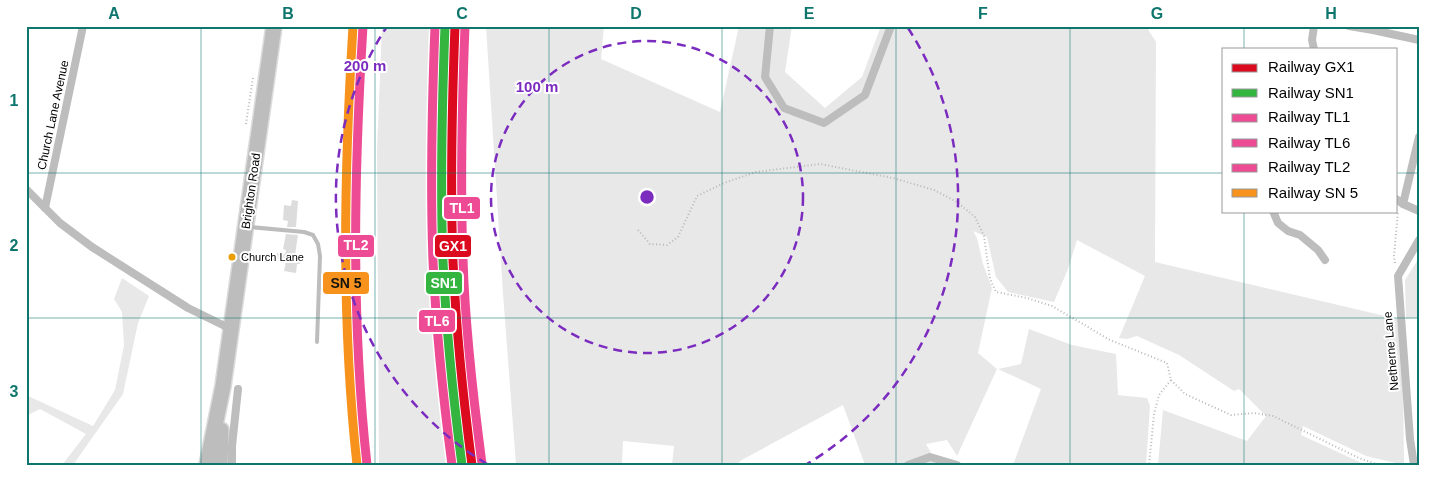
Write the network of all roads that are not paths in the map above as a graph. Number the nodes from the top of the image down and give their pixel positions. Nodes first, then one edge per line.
1 (83, 26) edge
2 (274, 26) edge
3 (770, 26) edge
4 (892, 26) edge
5 (1314, 26) edge
6 (1349, 26) edge
7 (1419, 40) edge
8 (1314, 48) edge
9 (1419, 136) edge
10 (26, 189) edge
11 (1399, 201) edge
12 (45, 208) junction
13 (1419, 211) edge
14 (1273, 212) edge
15 (246, 227) junction
16 (1419, 240) edge
17 (1325, 260) dead end
18 (231, 330) junction
19 (317, 342) dead end
20 (223, 386) junction
21 (238, 389) dead end
22 (207, 465) edge
23 (220, 465) edge
24 (232, 465) edge
25 (908, 465) edge
26 (957, 465) edge
27 (1414, 465) edge

1 - 12 street, Church Lane Avenue
2 - 15 highway, Brighton Road
3 - 4 street
5 - 8 street
6 - 7 street
9 - 11 street
10 - 12 street
11 - 13 street
12 - 18 street
14 - 17 street
15 - 18 highway, Brighton Road
15 - 19 lane
16 - 27 street, Netherne Lane
18 - 20 highway, Brighton Road
20 - 22 highway, Brighton Road
20 - 23 highway, Brighton Road
21 - 24 street
25 - 26 street

